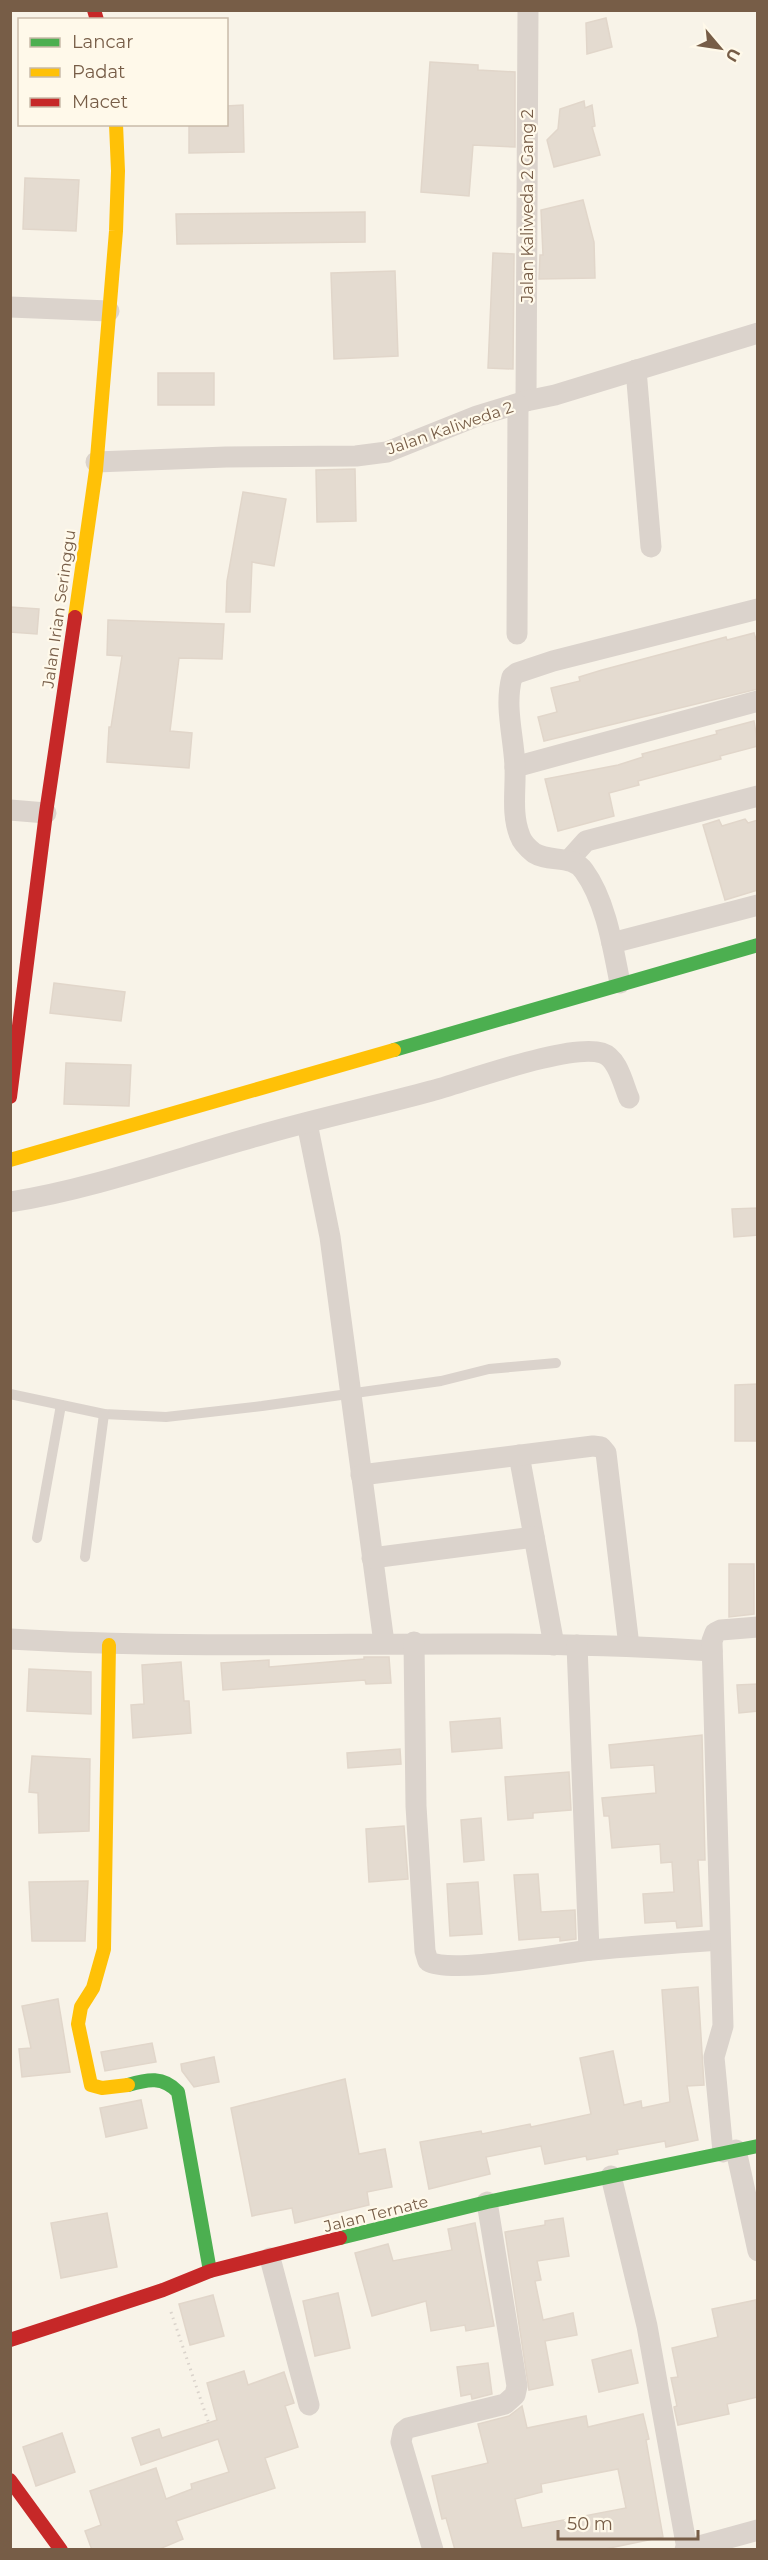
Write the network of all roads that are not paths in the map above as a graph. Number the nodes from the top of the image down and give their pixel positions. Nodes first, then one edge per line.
1 (528, 10) edge
2 (116, 126) edge
3 (10, 307) edge
4 (109, 311) junction
5 (758, 333) edge
6 (636, 370) junction
7 (522, 403) junction
8 (96, 462) junction
9 (651, 547) dead end
10 (758, 609) edge
11 (517, 634) dead end
12 (758, 700) edge
13 (515, 766) junction
14 (758, 796) edge
15 (10, 810) edge
16 (46, 813) junction
17 (569, 860) junction
18 (758, 904) edge
19 (612, 943) junction
20 (758, 945) edge
21 (620, 983) junction
22 (10, 1097) edge
23 (629, 1098) dead end
24 (307, 1123) junction
25 (10, 1160) edge
26 (10, 1202) edge
27 (556, 1363) dead end
28 (351, 1393) junction
29 (10, 1394) edge
30 (61, 1405) junction
31 (104, 1414) junction
32 (519, 1455) junction
33 (361, 1475) junction
34 (534, 1537) junction
35 (37, 1538) dead end
36 (85, 1557) dead end
37 (372, 1558) junction
38 (758, 1627) edge
39 (10, 1639) edge
40 (384, 1642) junction
41 (414, 1642) junction
42 (109, 1645) junction
43 (555, 1645) junction
44 (577, 1645) junction
45 (629, 1646) junction
46 (712, 1651) junction
47 (720, 1940) junction
48 (589, 1950) junction
49 (758, 2146) edge
50 (730, 2151) junction
51 (611, 2176) junction
52 (488, 2202) junction
53 (758, 2252) edge
54 (270, 2258) junction
55 (210, 2271) junction
56 (10, 2340) edge
57 (309, 2405) dead end
58 (10, 2480) edge
59 (758, 2530) edge
60 (686, 2549) edge
61 (61, 2550) edge
62 (433, 2550) edge

1 - 7 street, Jalan Kaliweda 2 Gang 2
2 - 4 street, Jalan Irian Seringgu
3 - 4 street
4 - 8 street, Jalan Irian Seringgu
5 - 6 street, Jalan Kaliweda 2
6 - 7 street, Jalan Kaliweda 2
6 - 9 street
7 - 8 street, Jalan Kaliweda 2
7 - 11 street, Jalan Kaliweda 2 Gang 2
8 - 16 street, Jalan Irian Seringgu
10 - 13 street
12 - 13 street
13 - 17 street
14 - 17 street
15 - 16 street
16 - 22 street, Jalan Irian Seringgu
17 - 19 street
18 - 19 street
19 - 21 street
20 - 21 street
21 - 25 street
23 - 24 street
24 - 26 street
24 - 28 street
27 - 28 lane
28 - 31 lane
28 - 33 street
29 - 30 lane
30 - 31 lane
30 - 35 lane
31 - 36 lane
32 - 33 street
32 - 34 street
32 - 45 street
33 - 37 street
34 - 37 street
34 - 43 street
37 - 40 street
38 - 46 street
39 - 42 street
40 - 41 street
40 - 42 street
41 - 43 street
41 - 48 street
42 - 55 street
43 - 44 street
44 - 45 street
44 - 48 street
45 - 46 street
46 - 47 street
47 - 48 street
47 - 50 street
49 - 50 street, Jalan Ternate
50 - 51 street, Jalan Ternate
50 - 53 street
51 - 52 street, Jalan Ternate
51 - 60 street
52 - 54 street, Jalan Ternate
52 - 62 street
54 - 55 street, Jalan Ternate
54 - 57 street
55 - 56 street, Jalan Ternate
58 - 61 street
59 - 60 street

